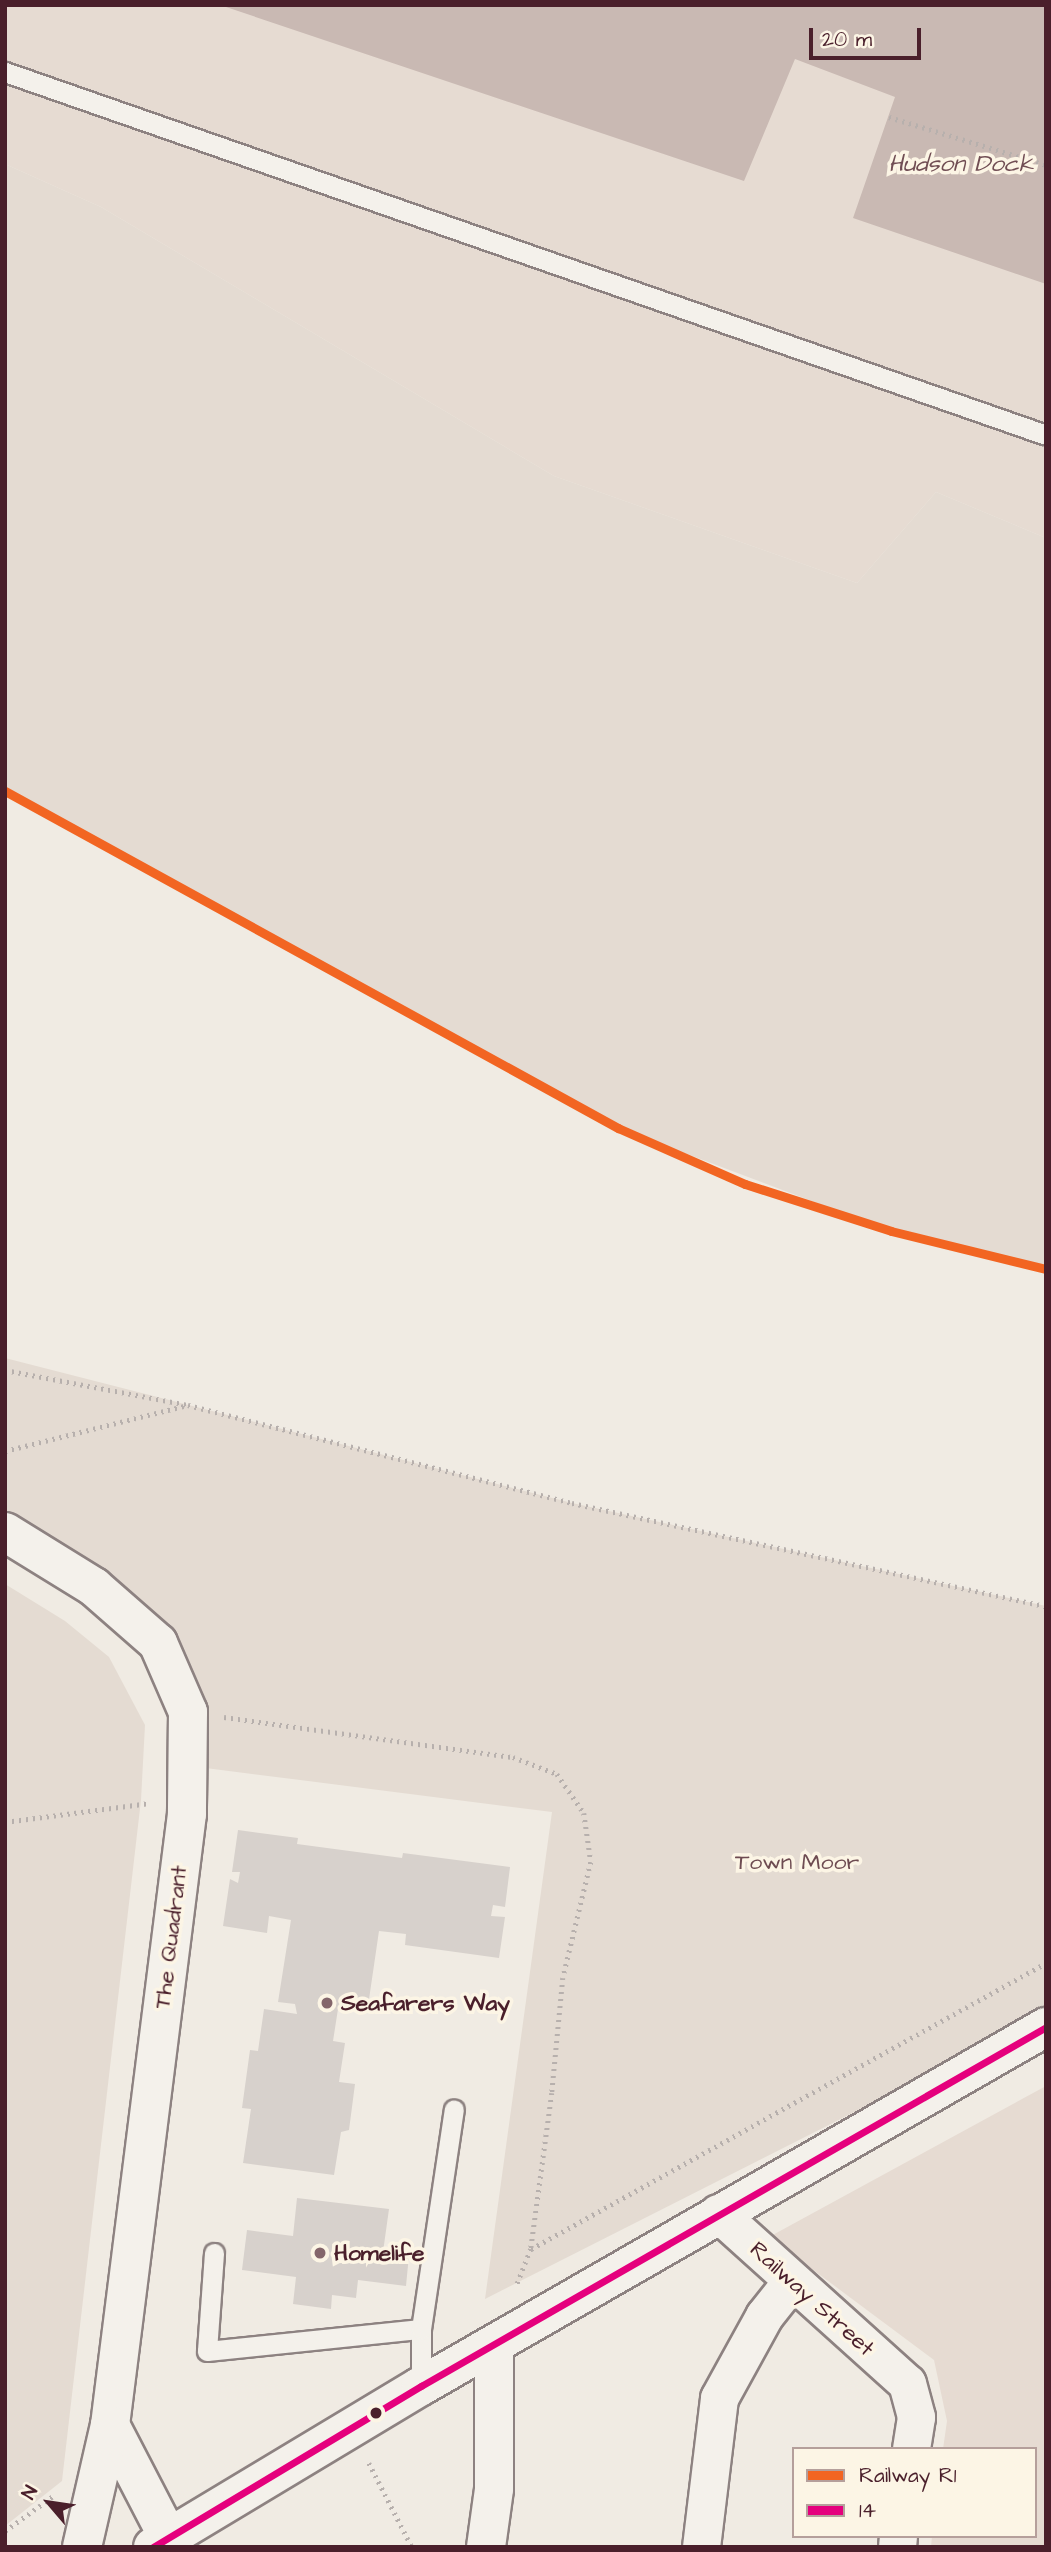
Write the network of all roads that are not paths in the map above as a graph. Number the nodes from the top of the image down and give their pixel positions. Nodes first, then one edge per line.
1 (5, 72) edge
2 (1046, 435) edge
3 (5, 1532) edge
4 (1046, 2027) edge
5 (454, 2109) dead end
6 (718, 2213) junction
7 (214, 2253) dead end
8 (791, 2282) junction
9 (421, 2329) junction
10 (494, 2345) junction
11 (421, 2386) junction
12 (110, 2425) junction
13 (911, 2447) edge
14 (160, 2542) edge
15 (82, 2547) edge
16 (486, 2547) edge
17 (701, 2547) edge

1 - 2 lane
3 - 12 street, The Quadrant
4 - 6 street
5 - 9 lane
6 - 8 street, Railway Street
6 - 10 street
7 - 9 lane
8 - 13 street, Railway Street
8 - 17 street
9 - 11 lane
10 - 11 street
10 - 16 street
11 - 14 street
12 - 14 street
12 - 15 street, The Quadrant

